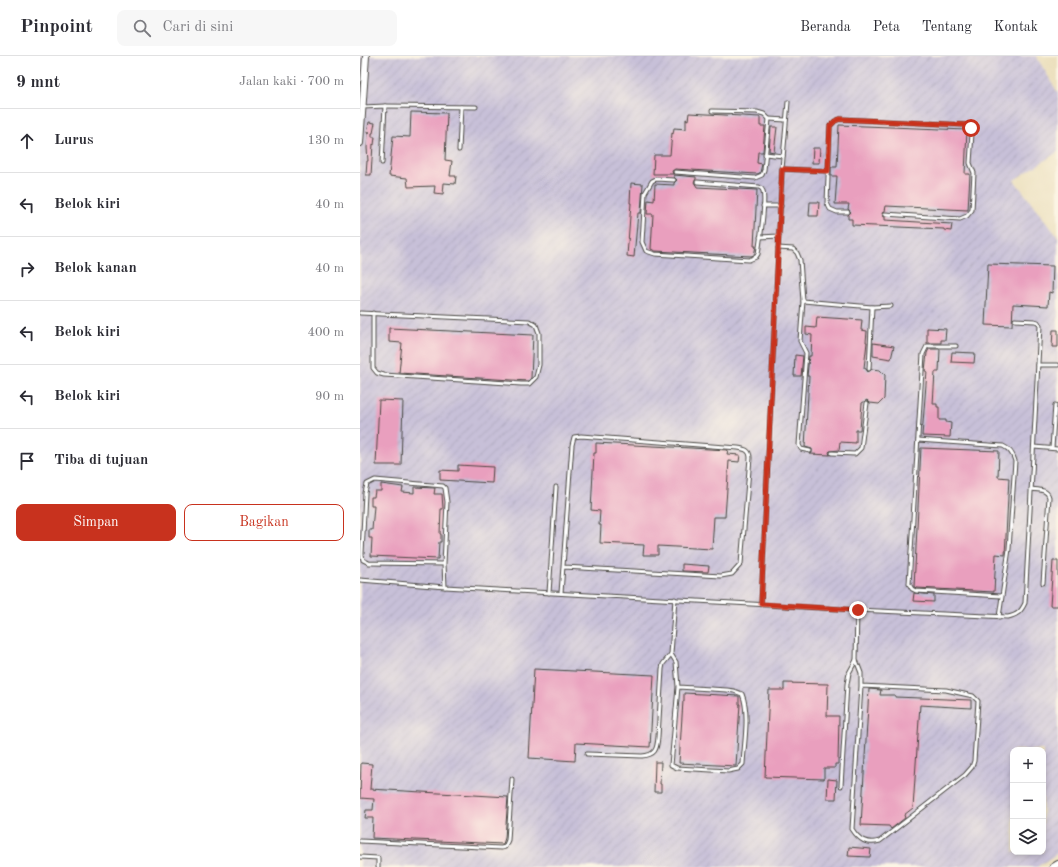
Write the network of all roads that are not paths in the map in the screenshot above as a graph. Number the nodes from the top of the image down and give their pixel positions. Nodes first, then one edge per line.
1 (366, 56) edge
2 (788, 102) dead end
3 (385, 106) junction
4 (363, 107) junction
5 (461, 107) junction
6 (476, 107) dead end
7 (712, 111) dead end
8 (769, 120) junction
9 (786, 120) junction
10 (360, 143) edge
11 (459, 150) dead end
12 (765, 154) junction
13 (783, 156) junction
14 (382, 163) dead end
15 (782, 169) junction
16 (828, 171) junction
17 (675, 172) dead end
18 (674, 180) dead end
19 (696, 182) dead end
20 (763, 206) junction
21 (781, 206) junction
22 (848, 212) dead end
23 (885, 214) dead end
24 (779, 236) junction
25 (760, 237) junction
26 (778, 248) junction
27 (803, 301) junction
28 (891, 306) dead end
29 (872, 307) junction
30 (360, 313) edge
31 (373, 313) junction
32 (1015, 320) dead end
33 (956, 346) dead end
34 (1038, 365) junction
35 (1058, 365) edge
36 (869, 369) dead end
37 (867, 403) dead end
38 (1055, 405) dead end
39 (918, 440) junction
40 (1034, 447) junction
41 (1052, 448) junction
42 (1058, 449) edge
43 (810, 451) dead end
44 (832, 453) dead end
45 (556, 487) dead end
46 (1031, 489) junction
47 (444, 564) junction
48 (564, 567) junction
49 (360, 580) edge
50 (1043, 583) dead end
51 (445, 587) junction
52 (550, 592) junction
53 (561, 593) junction
54 (1002, 596) junction
55 (675, 599) junction
56 (761, 604) junction
57 (858, 610) junction
58 (999, 617) junction
59 (671, 654) junction
60 (856, 660) junction
61 (861, 686) junction
62 (678, 687) junction
63 (587, 754) dead end
64 (512, 779) dead end
65 (841, 786) dead end
66 (360, 841) edge
67 (360, 856) edge
68 (1058, 864) edge
69 (378, 867) edge
70 (1053, 867) edge

1 - 4 street
2 - 9 lane
3 - 4 lane
3 - 5 lane
3 - 14 lane
4 - 10 street
5 - 6 lane
5 - 11 lane
7 - 8 lane
8 - 9 lane
8 - 12 lane
9 - 13 lane
12 - 13 lane
12 - 17 lane
13 - 15 lane
15 - 16 lane
15 - 21 lane
16 - 22 lane
16 - 23 lane
18 - 25 lane
19 - 20 lane
20 - 21 lane
20 - 25 lane
21 - 24 lane
24 - 25 lane
24 - 26 lane
26 - 27 lane
26 - 56 lane
27 - 29 lane
27 - 43 lane
28 - 29 lane
29 - 36 lane
30 - 31 lane
31 - 31 lane
32 - 34 lane
33 - 39 lane
34 - 35 lane
34 - 40 lane
37 - 44 lane
38 - 41 lane
39 - 54 lane
39 - 54 lane
40 - 41 lane
40 - 46 lane
41 - 42 lane
45 - 52 lane
46 - 50 lane
46 - 58 lane
47 - 47 lane
47 - 51 lane
48 - 48 lane
48 - 53 lane
49 - 51 lane
51 - 52 lane
52 - 53 lane
53 - 55 lane
54 - 58 lane
55 - 56 lane
55 - 59 lane
56 - 57 lane
57 - 58 lane
57 - 60 lane
59 - 62 lane
59 - 63 lane
60 - 61 lane
60 - 65 lane
61 - 61 lane
62 - 62 lane
64 - 66 lane
67 - 69 lane
68 - 70 street

